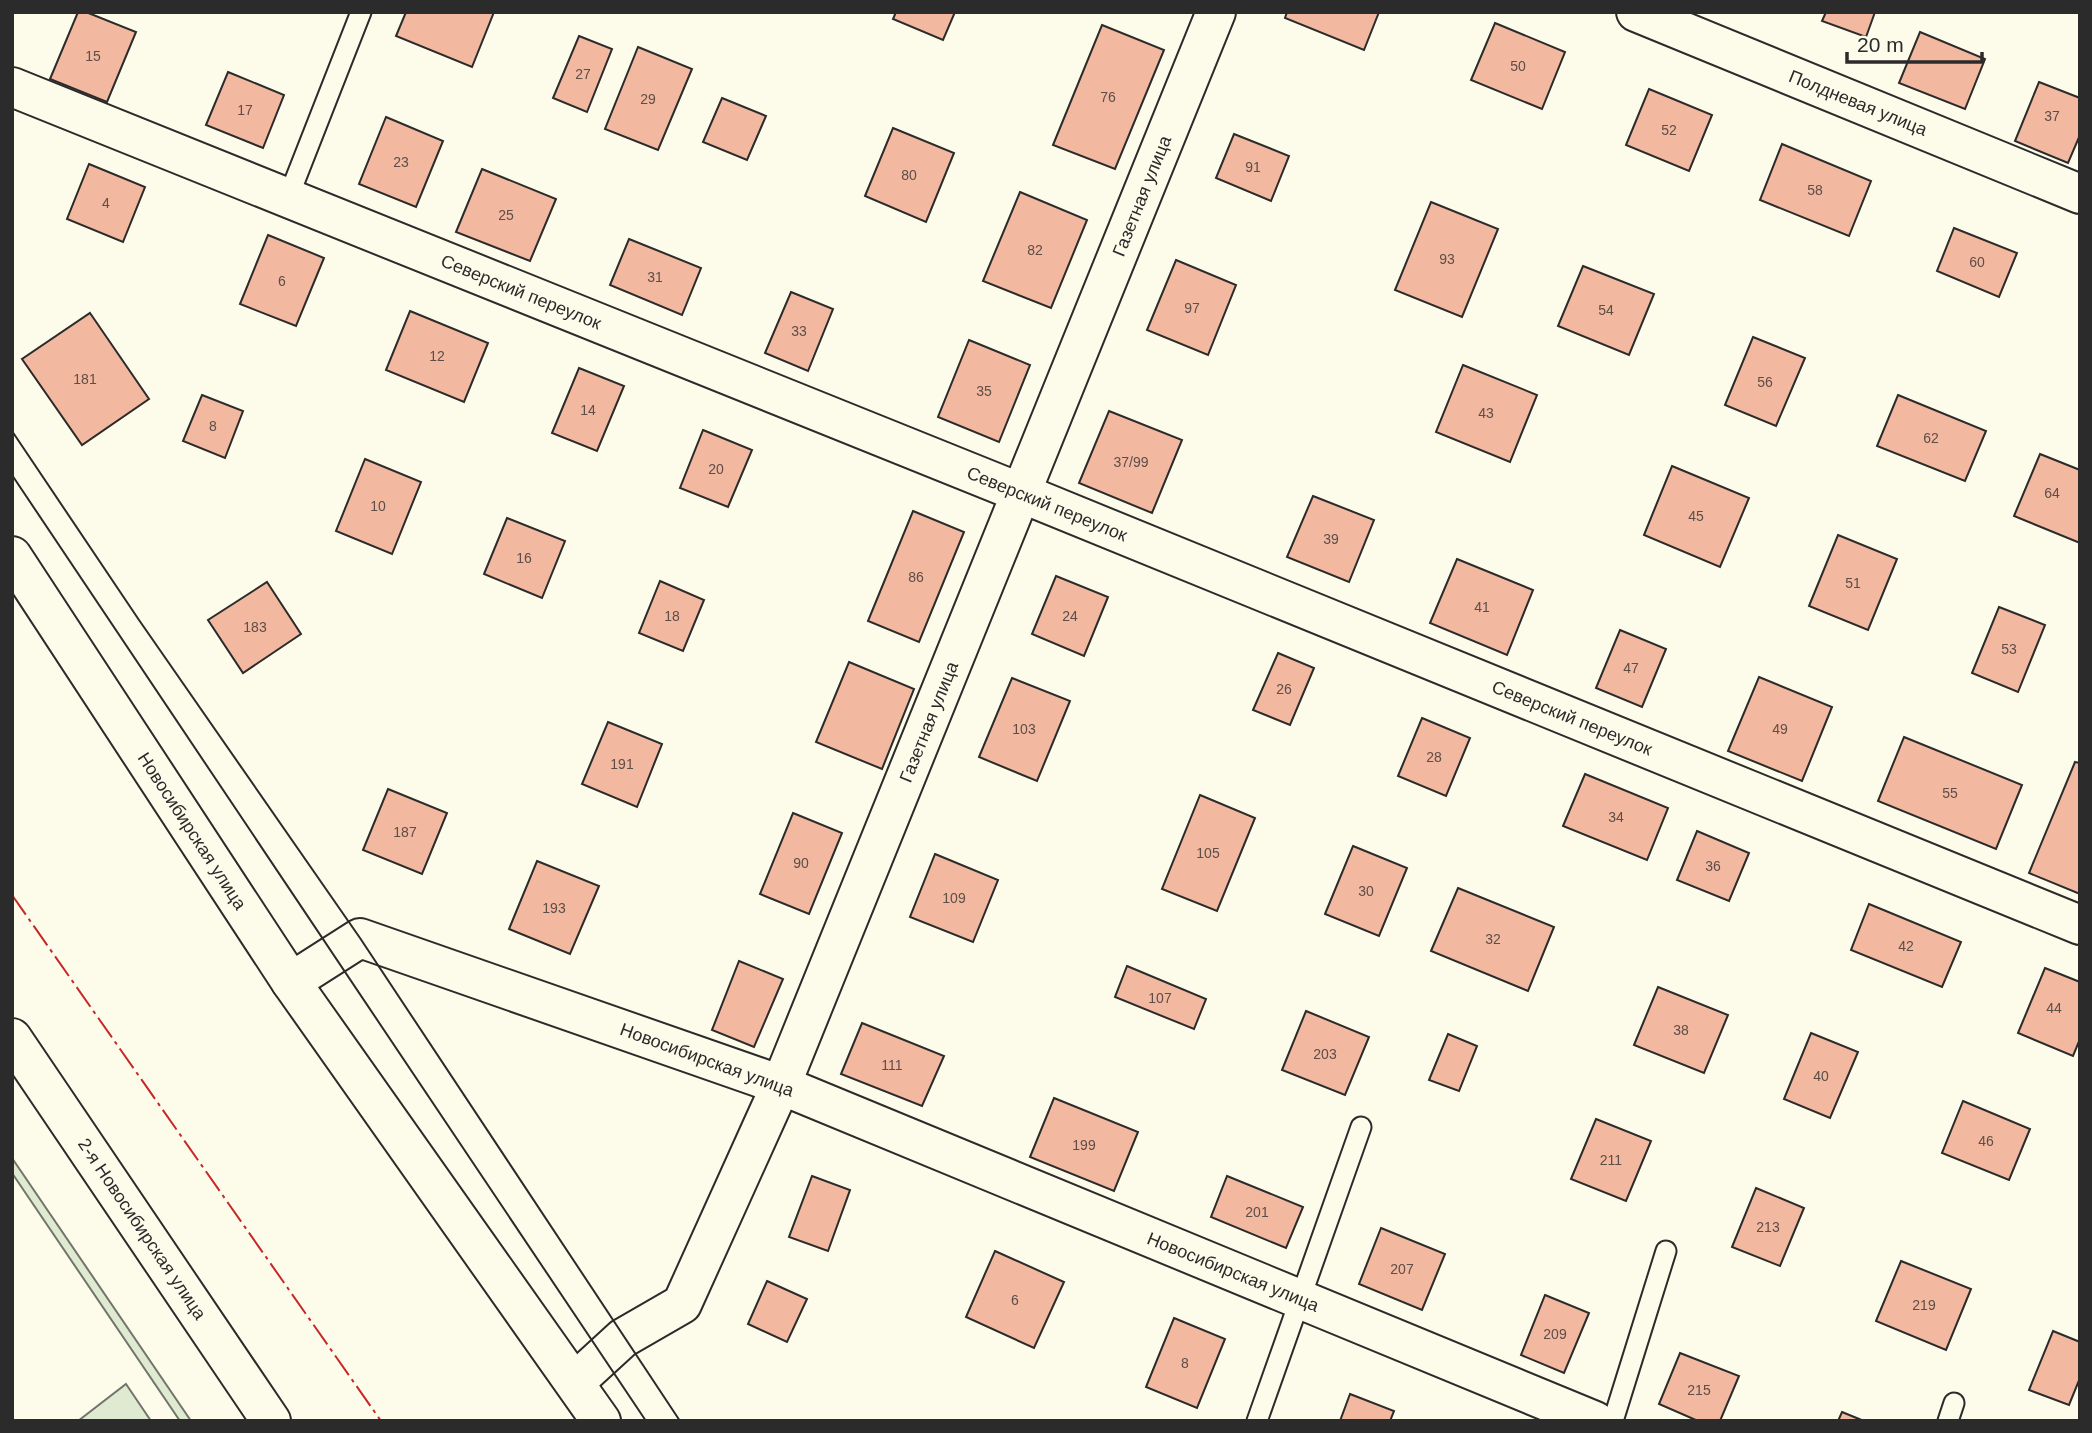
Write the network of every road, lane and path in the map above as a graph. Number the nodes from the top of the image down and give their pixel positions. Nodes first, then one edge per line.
1 (361, 12) edge
2 (1216, 12) edge
3 (1636, 12) edge
4 (12, 87) edge
5 (2080, 194) edge
6 (288, 198) junction
7 (1021, 493) junction
8 (12, 556) edge
9 (2080, 925) edge
10 (291, 982) junction
11 (12, 1038) edge
12 (781, 1085) junction
13 (1361, 1128) dead end
14 (1666, 1251) dead end
15 (1300, 1299) junction
16 (575, 1382) junction
17 (271, 1421) edge
18 (601, 1421) edge
19 (1257, 1421) edge
20 (1595, 1421) edge
21 (1613, 1421) edge

1 - 6 lane
2 - 7 street, Газетная улица
3 - 5 street, Полдневая улица
4 - 6 street, Северский переулок
6 - 7 street, Северский переулок
7 - 9 street, Северский переулок
7 - 12 street, Газетная улица
8 - 10 street, Новосибирская улица
10 - 12 street, Новосибирская улица
10 - 16 street
11 - 17 street, 2-я Новосибирская улица
12 - 15 street, Новосибирская улица
12 - 16 street, Газетная улица
13 - 15 lane
14 - 21 lane
15 - 19 lane
15 - 20 street, Новосибирская улица
16 - 18 street

